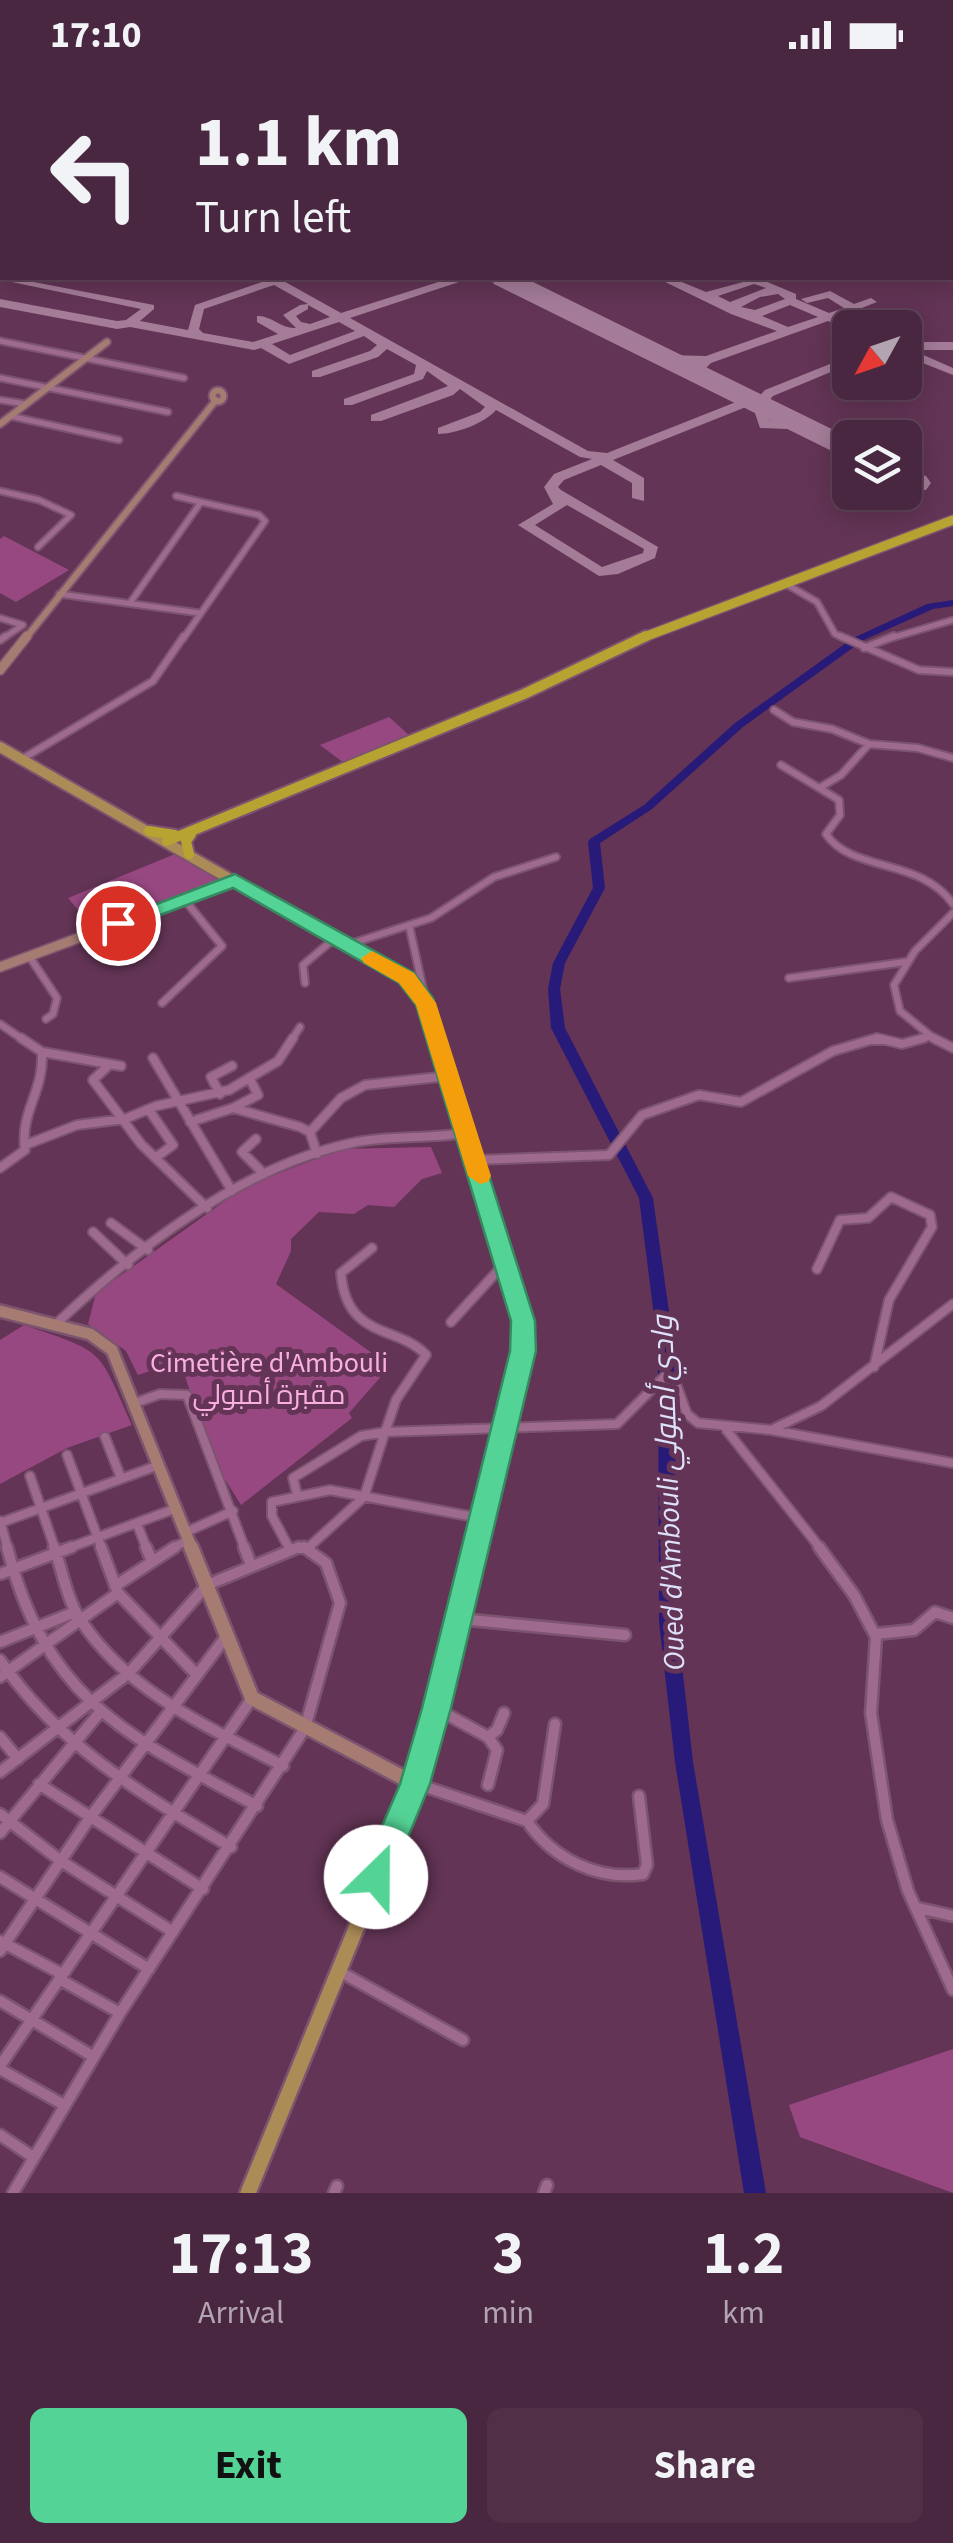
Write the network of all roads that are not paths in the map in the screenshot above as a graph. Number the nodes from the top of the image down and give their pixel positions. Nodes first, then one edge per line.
1 (0, 341) edge
2 (107, 342) dead end
3 (85, 357) junction
4 (0, 378) edge
5 (184, 378) dead end
6 (49, 387) junction
7 (213, 398) dead end
8 (0, 400) edge
9 (26, 404) junction
10 (168, 412) dead end
11 (10, 416) junction
12 (0, 424) edge
13 (119, 440) dead end
14 (0, 490) edge
15 (176, 496) dead end
16 (201, 502) junction
17 (953, 520) edge
18 (38, 547) dead end
19 (786, 584) junction
20 (59, 594) junction
21 (130, 604) junction
22 (200, 613) junction
23 (0, 618) edge
24 (953, 620) edge
25 (0, 640) edge
26 (864, 648) junction
27 (0, 670) edge
28 (953, 672) edge
29 (774, 710) dead end
30 (869, 744) junction
31 (0, 747) edge
32 (953, 758) edge
33 (22, 759) junction
34 (781, 766) dead end
35 (821, 787) junction
36 (149, 831) junction
37 (192, 832) junction
38 (167, 841) junction
39 (184, 851) junction
40 (556, 857) dead end
41 (235, 880) junction
42 (953, 884) edge
43 (942, 888) junction
44 (184, 899) junction
45 (953, 904) edge
46 (953, 913) edge
47 (409, 925) junction
48 (341, 942) junction
49 (30, 956) junction
50 (905, 962) junction
51 (0, 967) edge
52 (788, 978) dead end
53 (305, 983) dead end
54 (426, 1003) junction
55 (162, 1004) dead end
56 (46, 1019) dead end
57 (0, 1024) edge
58 (300, 1027) dead end
59 (928, 1037) junction
60 (953, 1048) edge
61 (42, 1052) junction
62 (154, 1058) dead end
63 (109, 1065) junction
64 (122, 1066) dead end
65 (232, 1066) dead end
66 (448, 1076) junction
67 (250, 1079) junction
68 (220, 1094) junction
69 (181, 1102) junction
70 (232, 1108) junction
71 (149, 1110) junction
72 (125, 1119) junction
73 (190, 1122) junction
74 (310, 1132) junction
75 (466, 1133) junction
76 (256, 1139) dead end
77 (25, 1144) junction
78 (317, 1154) junction
79 (155, 1158) junction
80 (475, 1160) junction
81 (0, 1168) edge
82 (264, 1174) junction
83 (232, 1191) junction
84 (207, 1208) junction
85 (111, 1222) dead end
86 (93, 1232) dead end
87 (372, 1248) dead end
88 (148, 1250) junction
89 (508, 1261) junction
90 (128, 1265) junction
91 (818, 1269) dead end
92 (953, 1304) edge
93 (0, 1312) edge
94 (450, 1322) dead end
95 (54, 1326) junction
96 (874, 1367) junction
97 (135, 1403) junction
98 (724, 1427) junction
99 (505, 1430) junction
100 (771, 1430) junction
101 (385, 1432) junction
102 (105, 1437) dead end
103 (67, 1455) dead end
104 (953, 1463) edge
105 (159, 1465) junction
106 (30, 1476) dead end
107 (121, 1478) junction
108 (80, 1493) junction
109 (298, 1494) junction
110 (364, 1496) junction
111 (40, 1508) junction
112 (177, 1508) junction
113 (233, 1512) junction
114 (485, 1519) junction
115 (0, 1522) edge
116 (137, 1524) junction
117 (188, 1536) junction
118 (96, 1540) junction
119 (309, 1547) junction
120 (289, 1548) junction
121 (56, 1553) junction
122 (152, 1558) junction
123 (251, 1564) junction
124 (14, 1568) junction
125 (0, 1574) edge
126 (207, 1586) junction
127 (116, 1590) junction
128 (77, 1615) junction
129 (953, 1618) edge
130 (460, 1619) junction
131 (34, 1630) junction
132 (876, 1634) junction
133 (624, 1635) dead end
134 (225, 1638) junction
135 (159, 1641) junction
136 (0, 1642) edge
137 (44, 1646) junction
138 (0, 1660) edge
139 (129, 1673) junction
140 (3, 1674) edge
141 (197, 1676) junction
142 (252, 1698) junction
143 (92, 1702) junction
144 (172, 1708) junction
145 (436, 1708) junction
146 (101, 1712) junction
147 (504, 1712) dead end
148 (555, 1724) dead end
149 (55, 1728) junction
150 (306, 1728) junction
151 (224, 1735) junction
152 (0, 1737) edge
153 (488, 1737) junction
154 (71, 1744) junction
155 (145, 1744) junction
156 (18, 1758) junction
157 (283, 1766) junction
158 (0, 1772) edge
159 (198, 1774) junction
160 (118, 1781) junction
161 (38, 1784) junction
162 (415, 1784) junction
163 (488, 1785) dead end
164 (640, 1796) dead end
165 (257, 1806) junction
166 (172, 1812) junction
167 (89, 1819) junction
168 (527, 1821) junction
169 (3, 1823) edge
170 (230, 1847) junction
171 (144, 1852) junction
172 (61, 1861) junction
173 (0, 1876) edge
174 (203, 1888) junction
175 (116, 1894) junction
176 (34, 1901) junction
177 (918, 1908) junction
178 (953, 1916) edge
179 (173, 1932) junction
180 (91, 1933) junction
181 (2, 1945) edge
182 (150, 1969) junction
183 (336, 1970) junction
184 (61, 1976) junction
185 (953, 1990) edge
186 (0, 2002) edge
187 (120, 2014) junction
188 (31, 2020) junction
189 (463, 2040) dead end
190 (94, 2057) junction
191 (0, 2067) edge
192 (64, 2105) junction
193 (0, 2135) edge
194 (32, 2157) junction
195 (12, 2193) edge
196 (248, 2193) edge

1 - 3 street
2 - 3 street
3 - 5 street
3 - 6 street
4 - 6 street
6 - 9 street
6 - 10 street
7 - 20 street
8 - 9 street
9 - 11 street
11 - 12 street
11 - 13 street
14 - 18 street
15 - 16 street
16 - 21 street
16 - 22 street
17 - 19 highway
19 - 26 street
19 - 37 highway
20 - 21 street
20 - 27 street
21 - 22 street
22 - 33 street
23 - 25 street
24 - 26 street
26 - 28 street
29 - 30 street
30 - 32 street
30 - 35 street
31 - 33 main road
33 - 36 main road
34 - 35 street
35 - 43 street
36 - 37 highway
36 - 38 main road
37 - 38 highway
37 - 39 highway
38 - 39 main road
39 - 41 main road
40 - 47 street
41 - 44 street
41 - 48 main road
42 - 43 street
43 - 45 street
44 - 49 street
44 - 55 street
46 - 50 street
47 - 48 street
47 - 54 street
48 - 53 street
48 - 54 main road
49 - 51 street
49 - 56 street
50 - 52 street
50 - 59 street
54 - 66 main road
57 - 61 street
58 - 67 street
59 - 60 street
59 - 80 street
61 - 63 street
61 - 77 street
62 - 69 street
63 - 64 street
63 - 72 street
65 - 68 street
66 - 74 street
66 - 75 main road
67 - 68 street
67 - 70 street
68 - 69 street
69 - 71 street
69 - 73 street
70 - 73 street
70 - 74 street
71 - 72 street
71 - 79 street
72 - 77 street
72 - 79 street
73 - 83 street
74 - 78 street
75 - 78 street
75 - 80 main road
76 - 82 street
77 - 81 street
78 - 82 street
79 - 84 street
80 - 89 main road
82 - 83 street
83 - 84 street
84 - 88 street
85 - 88 street
86 - 90 street
87 - 101 street
88 - 90 street
89 - 94 street
89 - 99 main road
90 - 95 street
91 - 96 street
92 - 96 street
93 - 95 street
95 - 97 street
96 - 100 street
97 - 105 street
97 - 113 street
98 - 99 street
98 - 100 street
98 - 132 street
99 - 101 street
99 - 114 main road
100 - 104 street
101 - 109 street
101 - 110 street
102 - 107 street
103 - 108 street
105 - 107 street
105 - 112 street
106 - 111 street
107 - 108 street
108 - 111 street
108 - 118 street
109 - 110 street
109 - 120 street
110 - 114 street
110 - 119 street
111 - 115 street
111 - 121 street
112 - 116 street
112 - 117 street
113 - 117 street
113 - 123 street
114 - 130 main road
115 - 124 street
116 - 118 street
116 - 122 street
117 - 122 street
117 - 126 street
118 - 121 street
118 - 127 street
119 - 120 street
119 - 150 street
120 - 123 street
121 - 124 street
121 - 128 street
122 - 127 street
123 - 126 street
124 - 125 street
124 - 131 street
126 - 134 street
126 - 135 street
127 - 128 street
127 - 135 street
128 - 131 street
128 - 137 street
128 - 139 street
129 - 132 street
130 - 133 street
130 - 145 main road
131 - 136 street
131 - 137 street
132 - 177 street
134 - 141 street
134 - 142 street
135 - 139 street
135 - 141 street
137 - 140 street
137 - 143 street
138 - 140 street
139 - 143 street
139 - 144 street
140 - 149 street
141 - 144 street
142 - 150 street
142 - 151 street
143 - 146 street
143 - 149 street
144 - 151 street
144 - 155 street
145 - 153 street
145 - 162 main road
146 - 154 street
146 - 155 street
147 - 153 street
148 - 168 street
149 - 154 street
149 - 156 street
150 - 157 street
150 - 162 street
151 - 157 street
151 - 159 street
152 - 156 street
153 - 163 street
154 - 160 street
154 - 161 street
155 - 159 street
155 - 160 street
156 - 158 street
157 - 165 street
159 - 165 street
159 - 166 street
160 - 166 street
160 - 167 street
161 - 167 street
161 - 169 street
162 - 168 street
162 - 183 main road
164 - 168 street
165 - 170 street
166 - 170 street
166 - 171 street
167 - 171 street
167 - 172 street
169 - 172 street
170 - 174 street
171 - 174 street
171 - 175 street
172 - 175 street
172 - 176 street
173 - 176 street
174 - 179 street
175 - 179 street
175 - 180 street
176 - 180 street
176 - 181 street
177 - 178 street
177 - 185 street
179 - 182 street
180 - 182 street
180 - 184 street
181 - 184 street
182 - 187 street
183 - 189 street
183 - 196 main road
184 - 187 street
184 - 188 street
186 - 188 street
187 - 190 street
188 - 190 street
188 - 191 street
190 - 192 street
191 - 192 street
192 - 194 street
193 - 194 street
194 - 195 street

